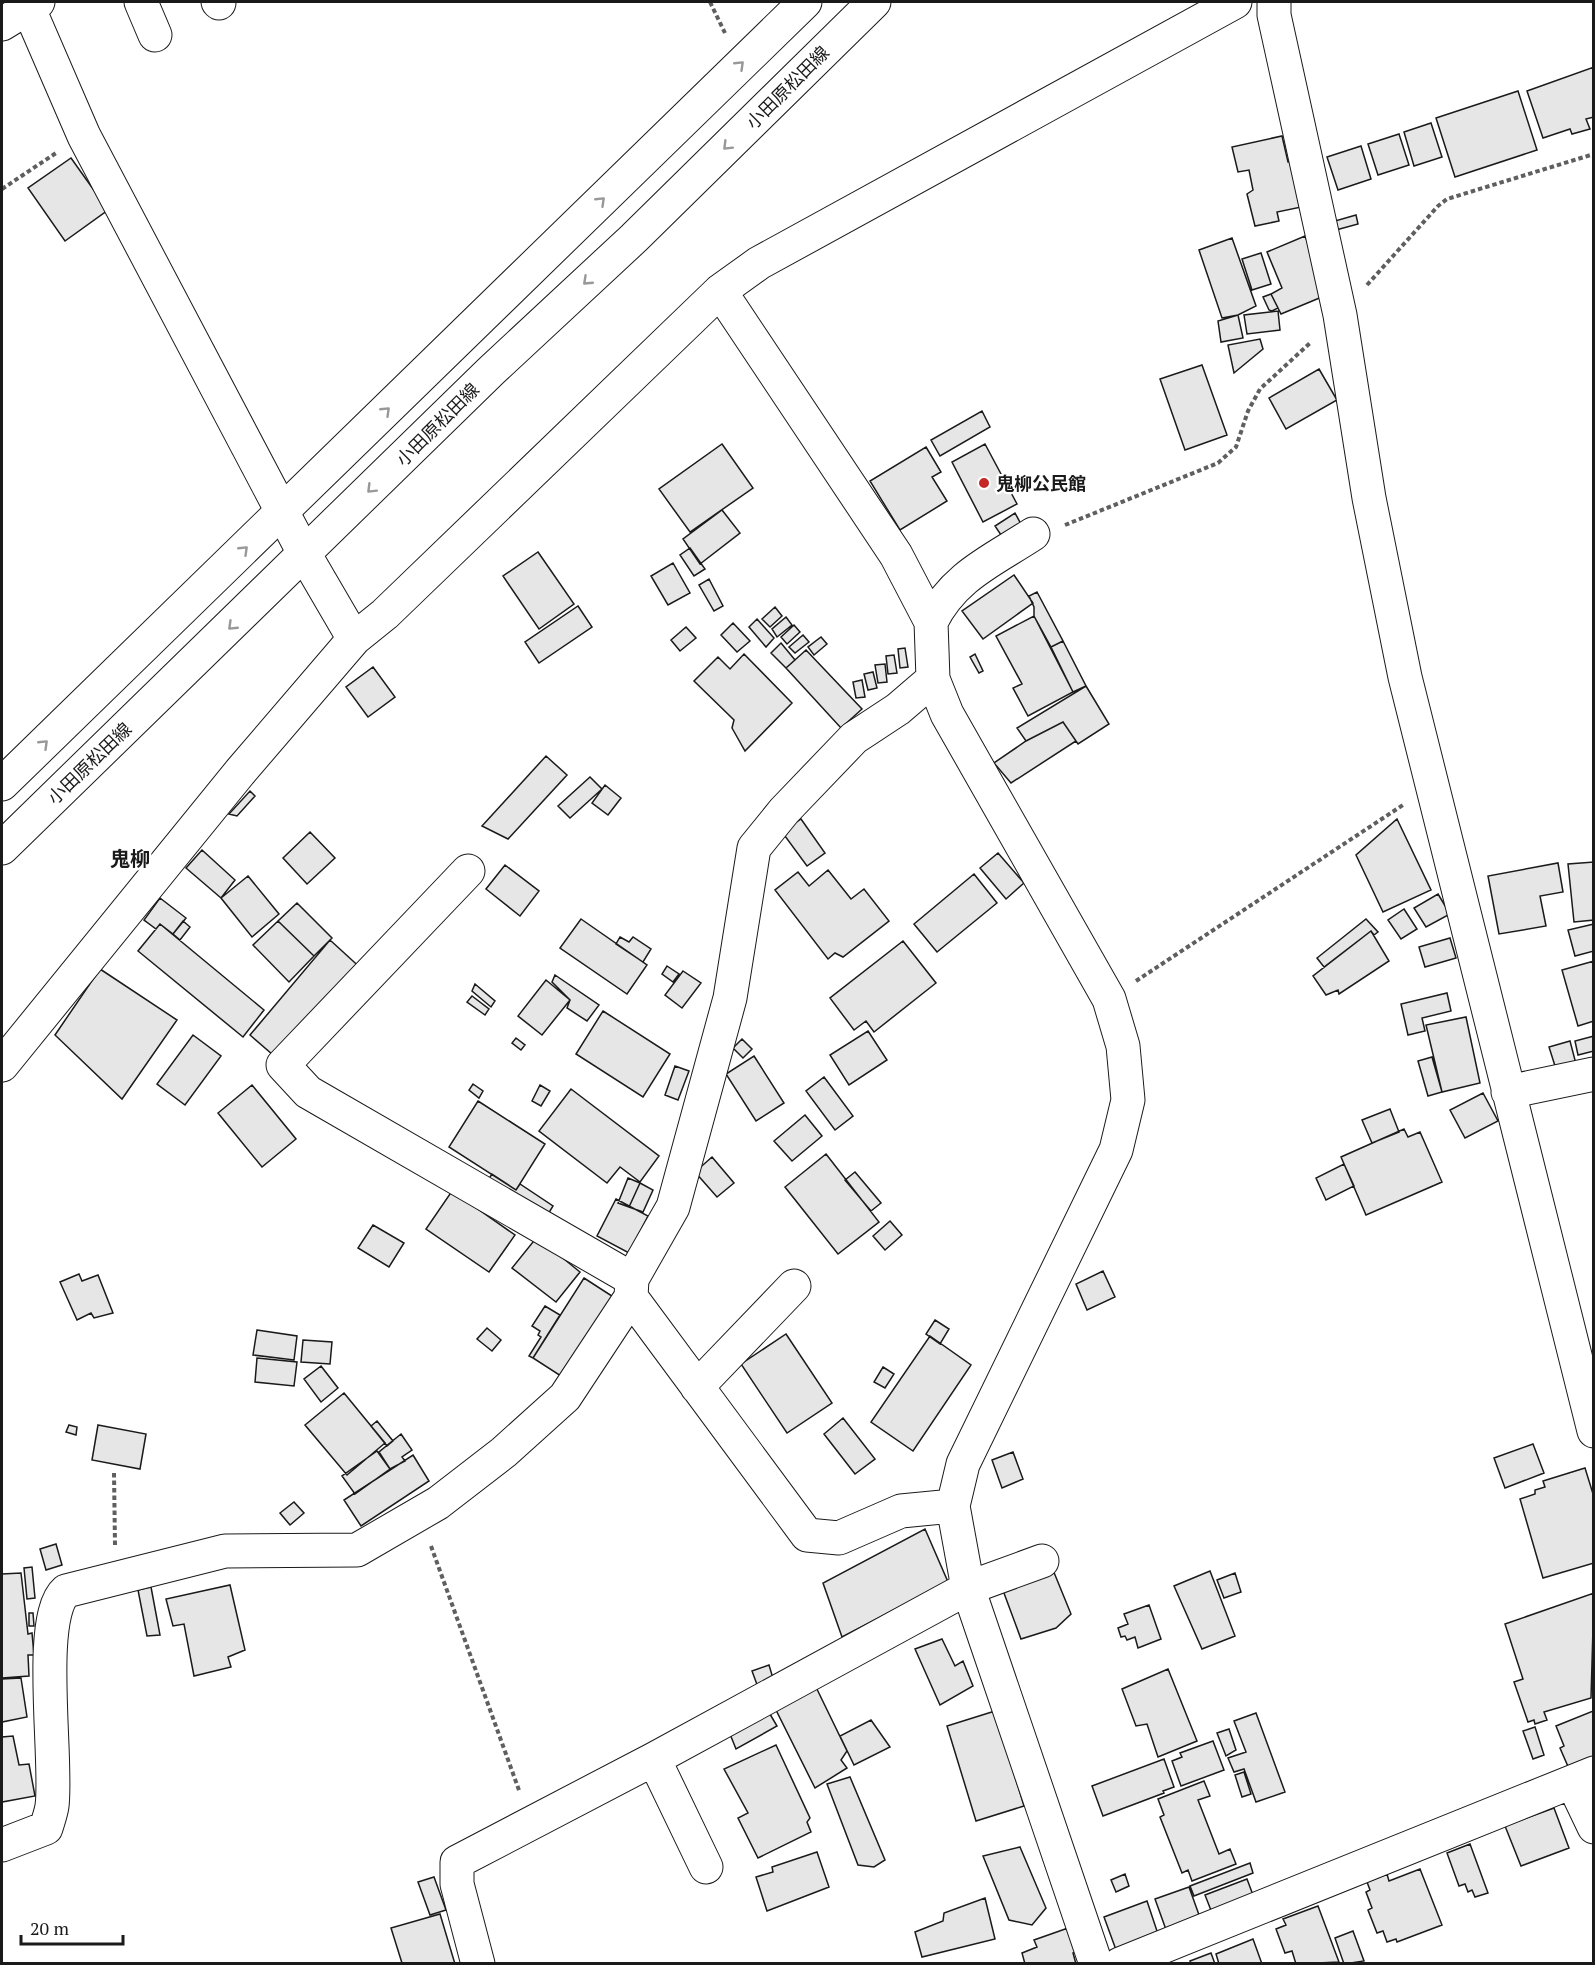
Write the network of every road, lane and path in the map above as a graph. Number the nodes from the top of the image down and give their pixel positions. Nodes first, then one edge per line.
1 (141, 2) edge
2 (805, 2) edge
3 (874, 2) edge
4 (1235, 2) edge
5 (1274, 2) edge
6 (24, 8) edge
7 (155, 35) dead end
8 (84, 136) junction
9 (1593, 154) edge
10 (2, 189) edge
11 (720, 291) junction
12 (1340, 315) junction
13 (284, 511) junction
14 (1033, 534) joint
15 (305, 555) junction
16 (931, 622) junction
17 (354, 639) junction
18 (933, 679) junction
19 (2, 784) edge
20 (1433, 784) junction
21 (2, 848) edge
22 (468, 871) dead end
23 (1109, 999) junction
24 (2, 1065) edge
25 (1593, 1074) edge
26 (1508, 1092) junction
27 (794, 1286) dead end
28 (631, 1288) junction
29 (697, 1387) junction
30 (1593, 1431) edge
31 (114, 1473) dead end
32 (953, 1506) junction
33 (419, 1514) junction
34 (1042, 1561) dead end
35 (121, 1578) junction
36 (968, 1588) junction
37 (654, 1760) junction
38 (1583, 1778) edge
39 (531, 1823) junction
40 (1593, 1827) edge
41 (2, 1845) edge
42 (706, 1867) dead end
43 (478, 1964) edge
44 (1096, 1964) edge
45 (1120, 1964) edge

1 - 7 street
13 -> 2 street
3 -> 15 street, 小田原松田線
4 - 11 street
5 - 12 street
6 - 8 street
8 - 10 path
8 - 13 street
9 - 12 path
11 - 16 street
11 - 17 street
12 - 14 path
12 - 20 street
13 - 15 street
19 -> 13 street
14 - 16 street
15 - 17 street
15 -> 21 street, 小田原松田線
16 - 18 street
17 - 24 street
18 - 23 street
18 - 28 street
20 - 23 path
20 - 26 street
22 - 28 street
23 - 32 street
25 - 26 street
26 - 30 street
27 - 29 street
28 - 29 street
28 - 33 street
29 - 32 street
31 - 35 path
32 - 36 street
33 - 35 street
33 - 39 path
34 - 36 street
35 - 41 street
36 - 37 street
36 - 44 street
37 - 39 street
37 - 42 street
38 - 40 street
38 - 45 street
39 - 43 street

